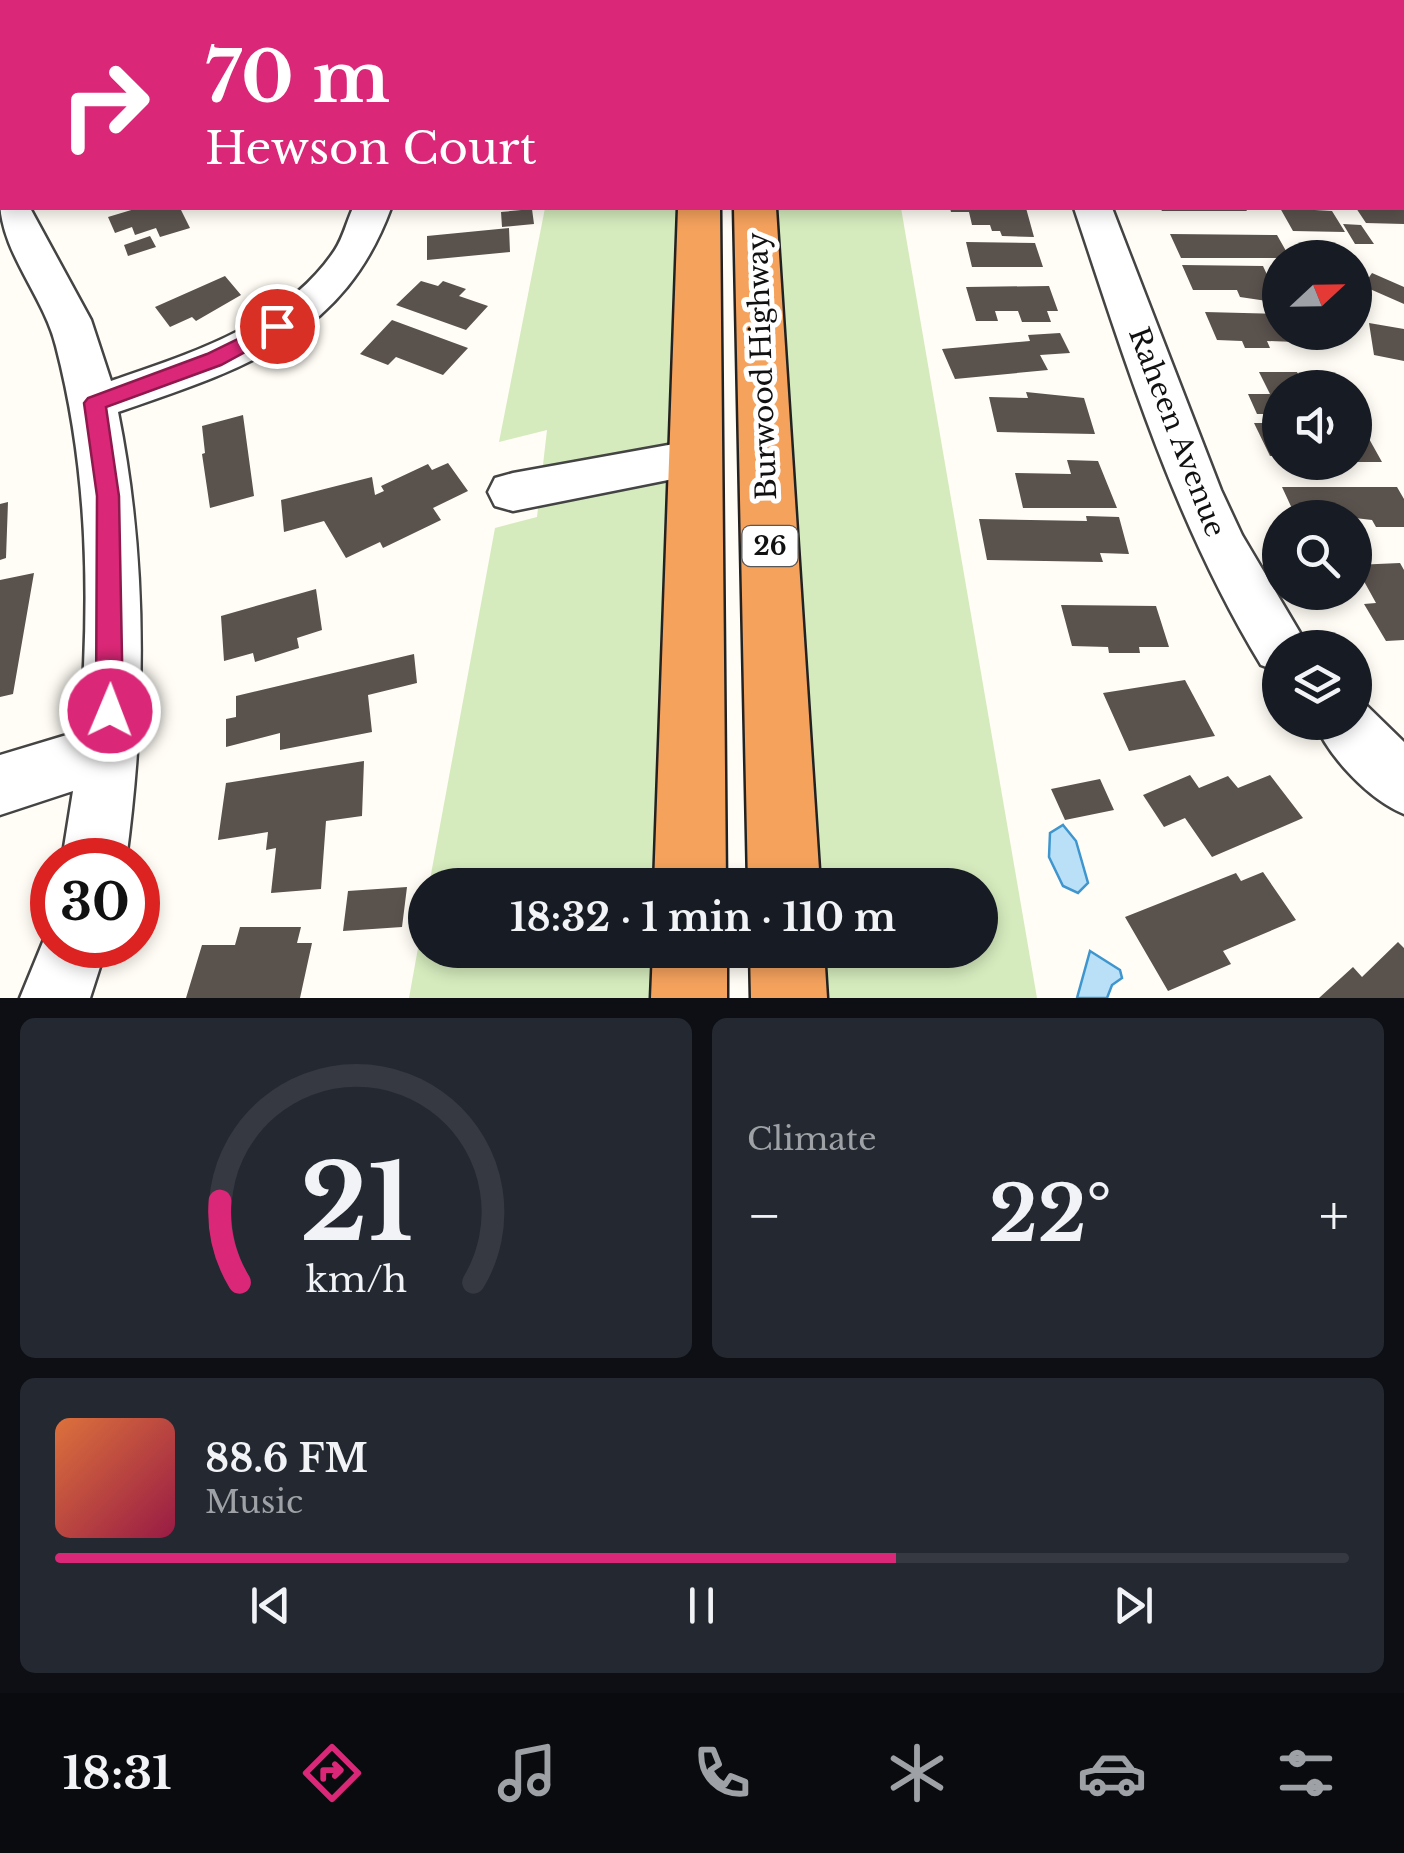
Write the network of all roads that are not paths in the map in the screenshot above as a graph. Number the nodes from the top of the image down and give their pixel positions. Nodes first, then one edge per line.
1 (12, 210) edge
2 (371, 210) edge
3 (699, 210) edge
4 (755, 210) edge
5 (1094, 210) edge
6 (95, 403) junction
7 (696, 458) junction
8 (514, 492) dead end
9 (1270, 630) edge
10 (1361, 740) edge
11 (109, 751) junction
12 (1404, 784) edge
13 (0, 785) edge
14 (97, 838) edge
15 (690, 868) edge
16 (783, 868) edge
17 (65, 968) edge
18 (690, 968) edge
19 (788, 968) edge
20 (54, 998) edge
21 (689, 998) edge
22 (789, 998) edge

1 - 6 street
2 - 6 street
3 - 7 highway
4 - 16 highway, Burwood Highway / 26
5 - 9 street, Raheen Avenue
6 - 11 street
7 - 8 street
7 - 15 highway
10 - 12 street
11 - 13 street
11 - 14 street
17 - 20 street
18 - 21 highway
19 - 22 highway

